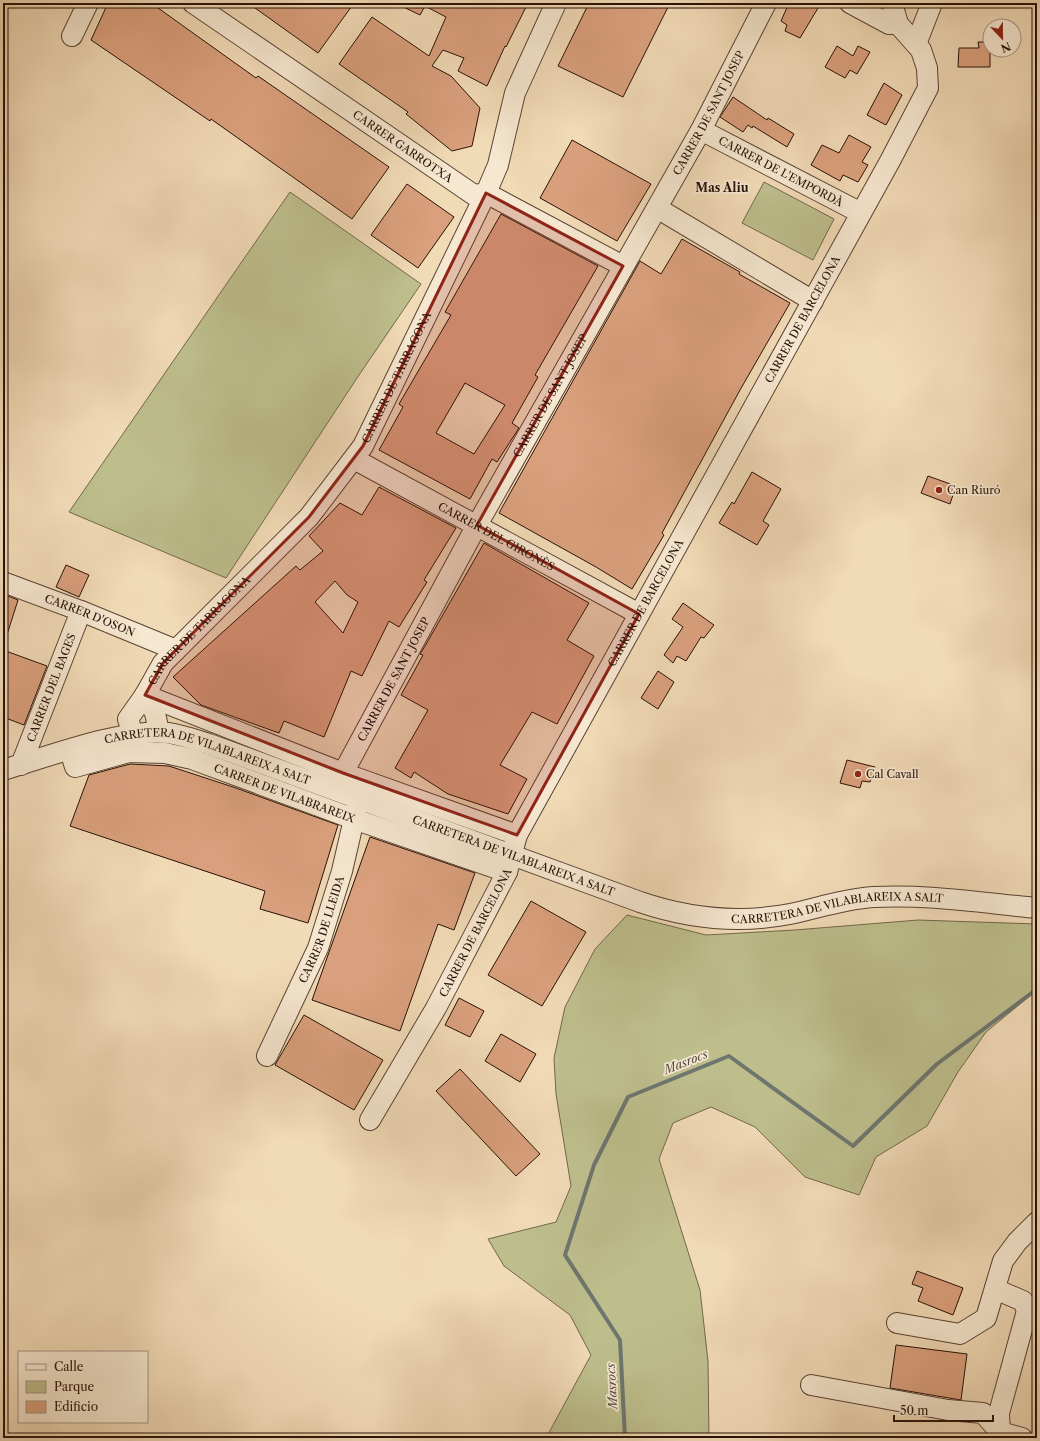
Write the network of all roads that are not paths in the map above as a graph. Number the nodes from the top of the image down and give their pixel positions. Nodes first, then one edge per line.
1 (88, 3) edge
2 (193, 3) edge
3 (556, 3) edge
4 (766, 3) edge
5 (850, 3) edge
6 (892, 3) edge
7 (932, 3) edge
8 (898, 24) junction
9 (72, 36) dead end
10 (916, 44) junction
11 (701, 130) junction
12 (486, 193) junction
13 (657, 208) junction
14 (862, 213) junction
15 (623, 266) junction
16 (813, 301) junction
17 (354, 460) junction
18 (477, 525) junction
19 (3, 582) edge
20 (81, 611) junction
21 (639, 614) junction
22 (176, 650) junction
23 (146, 695) junction
24 (159, 732) junction
25 (132, 735) junction
26 (70, 750) junction
27 (12, 768) edge
28 (340, 781) junction
29 (358, 798) junction
30 (354, 819) junction
31 (517, 835) junction
32 (509, 863) junction
33 (1037, 908) edge
34 (267, 1056) dead end
35 (370, 1120) dead end
36 (1037, 1222) edge
37 (995, 1289) junction
38 (897, 1323) dead end
39 (811, 1385) dead end
40 (1000, 1432) junction
41 (1022, 1438) edge

1 - 9 street
2 - 12 street, CARRER GARROTXA
3 - 12 street, CARRER DE TARRAGONA
4 - 11 street, CARRER DE SANT JOSEP
5 - 8 street
6 - 8 street
7 - 10 street
8 - 10 street
10 - 14 street, CARRER DE BARCELONA
11 - 13 street, CARRER DE SANT JOSEP
11 - 14 street, CARRER DE L'EMPORDÀ
12 - 15 street, CARRER GARROTXA
12 - 17 street, CARRER DE TARRAGONA
13 - 15 street, CARRER DE SANT JOSEP
13 - 16 street
14 - 16 street, CARRER DE BARCELONA
15 - 18 street, CARRER DE SANT JOSEP
16 - 21 street, CARRER DE BARCELONA
17 - 18 street, CARRER DEL GIRONÈS
17 - 22 street, CARRER DE TARRAGONA
18 - 21 street, CARRER DEL GIRONÈS
18 - 28 street, CARRER DE SANT JOSEP
19 - 20 street, CARRER D'OSON
20 - 22 street, CARRER D'OSON
20 - 27 street, CARRER DEL BAGES
21 - 31 street, CARRER DE BARCELONA
22 - 23 street, CARRER DE TARRAGONA
23 - 24 street, CARRER DE TARRAGONA
23 - 25 street, CARRER DE TARRAGONA
23 - 28 street
24 - 25 street, CARRETERA DE VILABLAREIX A SALT
24 - 28 street, CARRETERA DE VILABLAREIX A SALT
25 - 26 street, CARRETERA DE VILABLAREIX A SALT
25 - 26 street, CARRER DE VILABRAREIX
25 - 30 street, CARRER DE VILABRAREIX
26 - 27 street, CARRETERA DE VILABLAREIX A SALT
28 - 29 street, CARRETERA DE VILABLAREIX A SALT
28 - 31 street
29 - 30 street, CARRER DE LLEIDA
29 - 32 street, CARRETERA DE VILABLAREIX A SALT
30 - 32 street, CARRER DE VILABRAREIX
30 - 34 street, CARRER DE LLEIDA
31 - 32 street, CARRER DE BARCELONA
32 - 33 street, CARRETERA DE VILABLAREIX A SALT
32 - 35 street, CARRER DE BARCELONA
36 - 37 street
37 - 38 street
37 - 40 street
39 - 40 street
40 - 41 street

